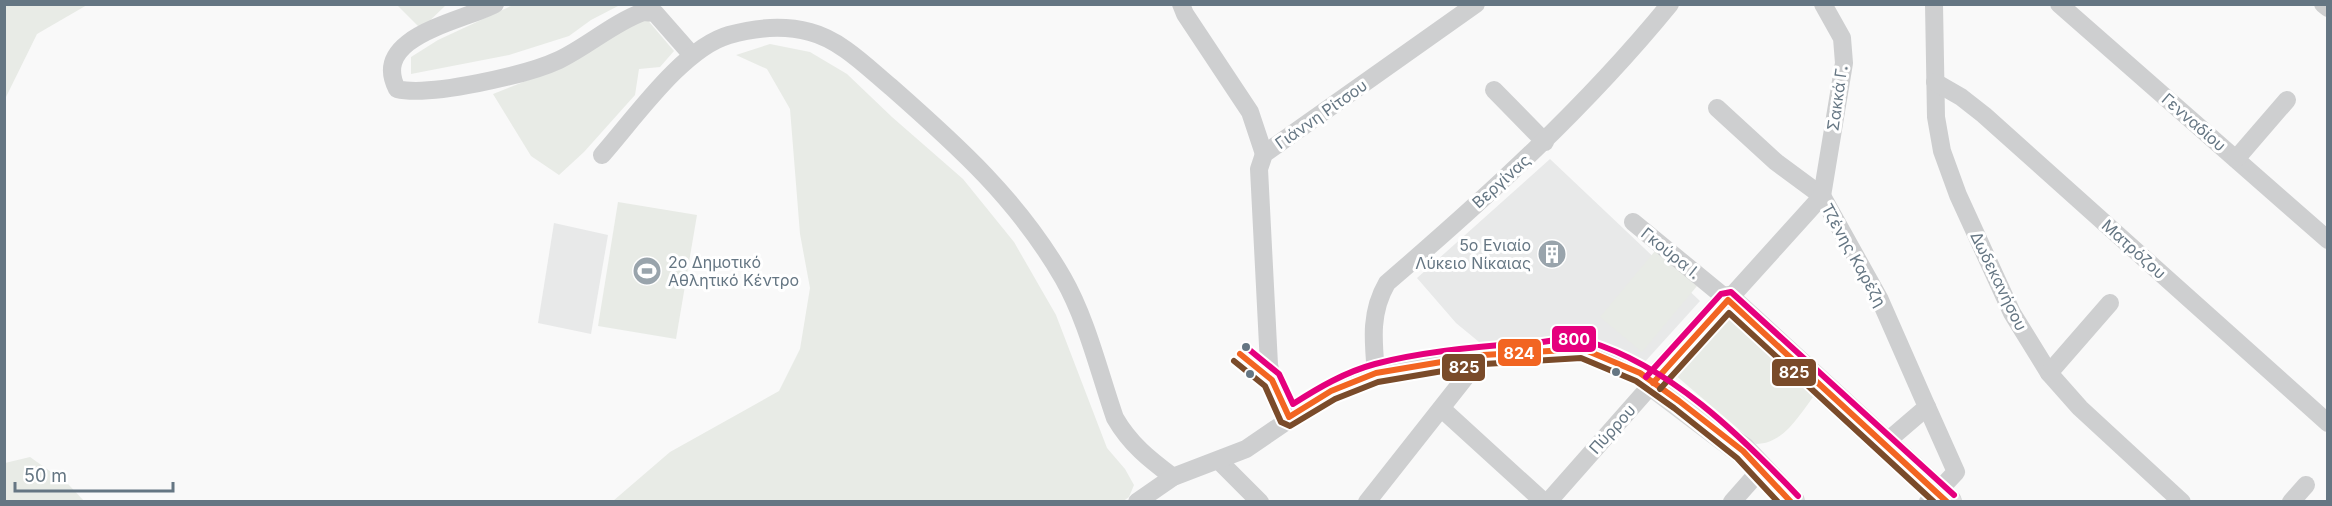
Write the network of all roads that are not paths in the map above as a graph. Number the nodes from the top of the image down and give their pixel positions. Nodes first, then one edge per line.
1 (495, 4) edge
2 (1181, 4) edge
3 (1476, 4) edge
4 (1670, 4) edge
5 (1823, 4) edge
6 (1934, 4) edge
7 (2059, 4) edge
8 (2323, 4) edge
9 (2328, 8) edge
10 (691, 54) junction
11 (1935, 82) junction
12 (1494, 90) dead end
13 (2287, 100) dead end
14 (1716, 108) dead end
15 (1545, 142) junction
16 (1264, 154) junction
17 (602, 155) dead end
18 (2236, 159) junction
19 (1822, 196) junction
20 (1634, 222) dead end
21 (2328, 240) edge
22 (1728, 300) junction
23 (2110, 303) dead end
24 (1483, 356) junction
25 (1376, 372) junction
26 (2049, 373) junction
27 (1653, 383) junction
28 (1927, 406) junction
29 (1443, 409) junction
30 (1289, 417) junction
31 (2328, 423) edge
32 (1885, 443) junction
33 (1219, 461) junction
34 (1762, 468) junction
35 (1173, 477) junction
36 (2306, 485) dead end
37 (1938, 498) edge
38 (1137, 501) edge
39 (1260, 501) edge
40 (1367, 501) edge
41 (1546, 501) edge
42 (1732, 501) edge
43 (1791, 501) edge
44 (2182, 501) edge
45 (2291, 501) edge

1 - 10 street
2 - 16 street
3 - 16 street, Γιάννη Ρίτσου
4 - 15 street, Βεργίνας
5 - 19 street, Σακκά Γ.
6 - 11 street, Δωδεκανήσου
7 - 18 street, Γενναδίου
8 - 9 street
10 - 17 street
10 - 35 street
11 - 26 street, Δωδεκανήσου
11 - 31 street, Ματρόζου
12 - 15 street
13 - 18 street
14 - 19 street, Τζένης Καρέζη
15 - 25 street, Βεργίνας
16 - 30 street, Γιάννη Ρίτσου
18 - 21 street, Γενναδίου
19 - 22 street, Πύρρου
19 - 28 street, Τζένης Καρέζη
20 - 22 street, Γκούρα Ι.
22 - 27 street, Πύρρου
22 - 32 street, Γκούρα Ι.
23 - 26 street
24 - 25 street
24 - 27 street
24 - 29 street
25 - 30 street
26 - 44 street, Δωδεκανήσου
27 - 34 street
27 - 41 street, Πύρρου
28 - 32 street
28 - 37 street, Τζένης Καρέζη
29 - 40 street
29 - 41 street, Πύρρου
30 - 33 street
32 - 37 street, Γκούρα Ι.
33 - 35 street
33 - 39 street
34 - 42 street
34 - 43 street
35 - 38 street
36 - 45 street

